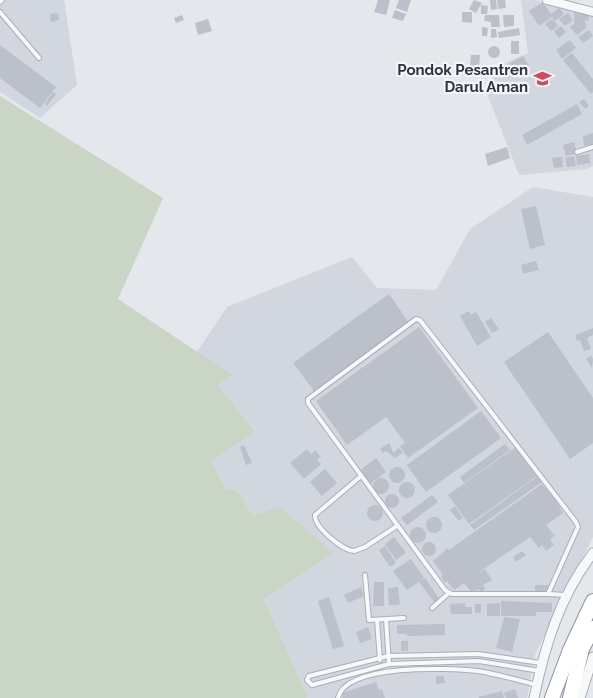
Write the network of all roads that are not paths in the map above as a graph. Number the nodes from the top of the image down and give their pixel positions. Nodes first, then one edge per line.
1 (547, 0) edge
2 (0, 12) edge
3 (593, 12) edge
4 (39, 58) dead end
5 (593, 147) edge
6 (577, 152) dead end
7 (361, 476) junction
8 (397, 526) junction
9 (593, 553) edge
10 (365, 575) dead end
11 (449, 593) junction
12 (548, 594) junction
13 (566, 595) junction
14 (593, 601) edge
15 (432, 608) dead end
16 (404, 618) dead end
17 (386, 619) junction
18 (377, 620) junction
19 (593, 628) edge
20 (388, 656) junction
21 (380, 657) junction
22 (593, 657) edge
23 (381, 664) junction
24 (389, 664) junction
25 (541, 667) junction
26 (537, 685) junction
27 (338, 698) edge
28 (534, 698) edge
29 (552, 698) edge
30 (570, 698) edge
31 (580, 698) edge

1 - 3 street
2 - 4 lane
5 - 6 lane
7 - 8 lane
7 - 8 lane
7 - 12 lane
8 - 11 lane
9 - 13 street
10 - 18 lane
11 - 12 lane
11 - 15 lane
12 - 13 lane
13 - 25 street
14 - 29 highway
16 - 17 lane
17 - 18 lane
17 - 20 lane
18 - 21 lane
19 - 30 highway
20 - 21 lane
20 - 24 lane
20 - 25 lane
21 - 23 lane
21 - 23 lane
22 - 31 street
23 - 24 lane
24 - 25 lane
25 - 26 street
26 - 27 lane
26 - 28 street

